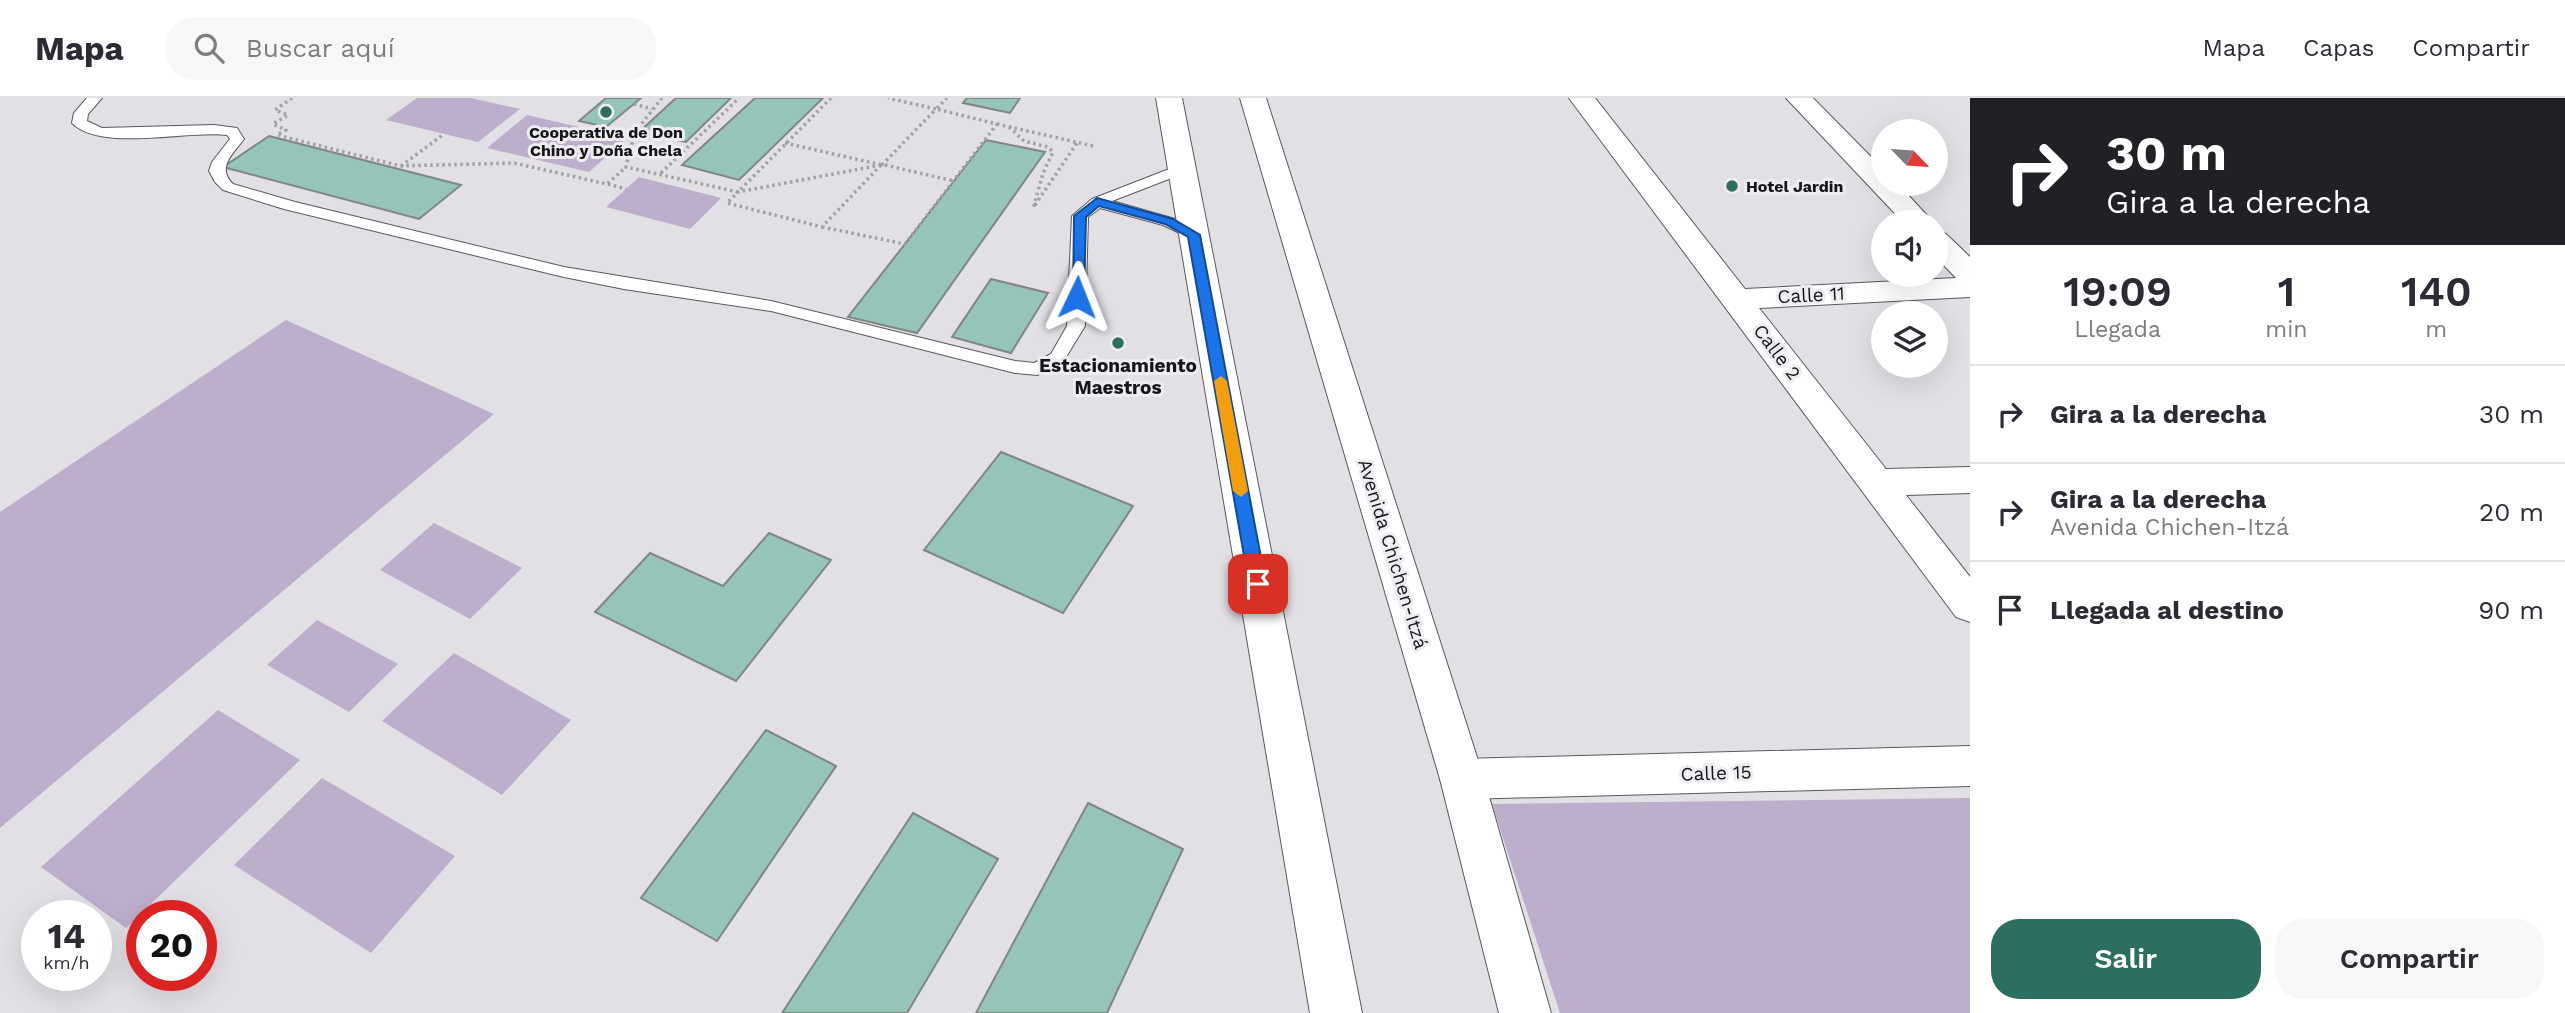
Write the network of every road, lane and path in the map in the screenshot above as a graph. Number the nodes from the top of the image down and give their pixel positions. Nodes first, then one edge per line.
1 (95, 98) edge
2 (292, 98) edge
3 (662, 98) edge
4 (738, 98) edge
5 (831, 98) edge
6 (888, 98) edge
7 (947, 98) edge
8 (1169, 98) edge
9 (1253, 98) edge
10 (1583, 98) edge
11 (1798, 98) edge
12 (634, 104) dead end
13 (652, 109) junction
14 (936, 109) junction
15 (997, 124) junction
16 (1009, 127) junction
17 (444, 134) dead end
18 (785, 143) junction
19 (1077, 143) junction
20 (1093, 146) dead end
21 (884, 165) junction
22 (400, 166) junction
23 (626, 167) junction
24 (1182, 169) junction
25 (661, 173) junction
26 (954, 181) junction
27 (607, 184) junction
28 (626, 189) dead end
29 (738, 192) junction
30 (1097, 202) junction
31 (1907, 210) edge
32 (822, 227) junction
33 (1194, 235) junction
34 (1948, 252) edge
35 (1970, 275) edge
36 (1970, 287) edge
37 (1737, 299) junction
38 (1970, 480) edge
39 (1876, 483) junction
40 (1970, 606) edge
41 (1970, 766) edge
42 (1462, 779) junction
43 (1336, 1013) edge
44 (1525, 1013) edge

1 - 30 lane
2 - 22 path
3 - 13 path
4 - 25 path
5 - 18 path
6 - 14 path
7 - 14 path
8 - 24 main road
9 - 42 main road, Avenida Chichen-Itzá
10 - 37 main road, Calle 2
11 - 31 main road
12 - 13 path
13 - 23 path
14 - 15 path
14 - 21 path
15 - 16 path
15 - 26 path
16 - 19 path
16 - 19 path
17 - 22 path
18 - 21 path
18 - 29 path
19 - 20 path
21 - 26 path
21 - 29 path
21 - 32 path
22 - 27 path
23 - 25 path
23 - 27 path
24 - 30 lane
24 - 33 main road
25 - 29 path
26 - 32 path
27 - 28 path
29 - 32 path
30 - 33 lane
33 - 43 main road
34 - 35 main road
36 - 37 main road, Calle 11
37 - 39 main road, Calle 2
38 - 39 main road
39 - 40 main road, Calle 2
41 - 42 main road, Calle 15
42 - 44 main road, Avenida Chichen-Itzá

